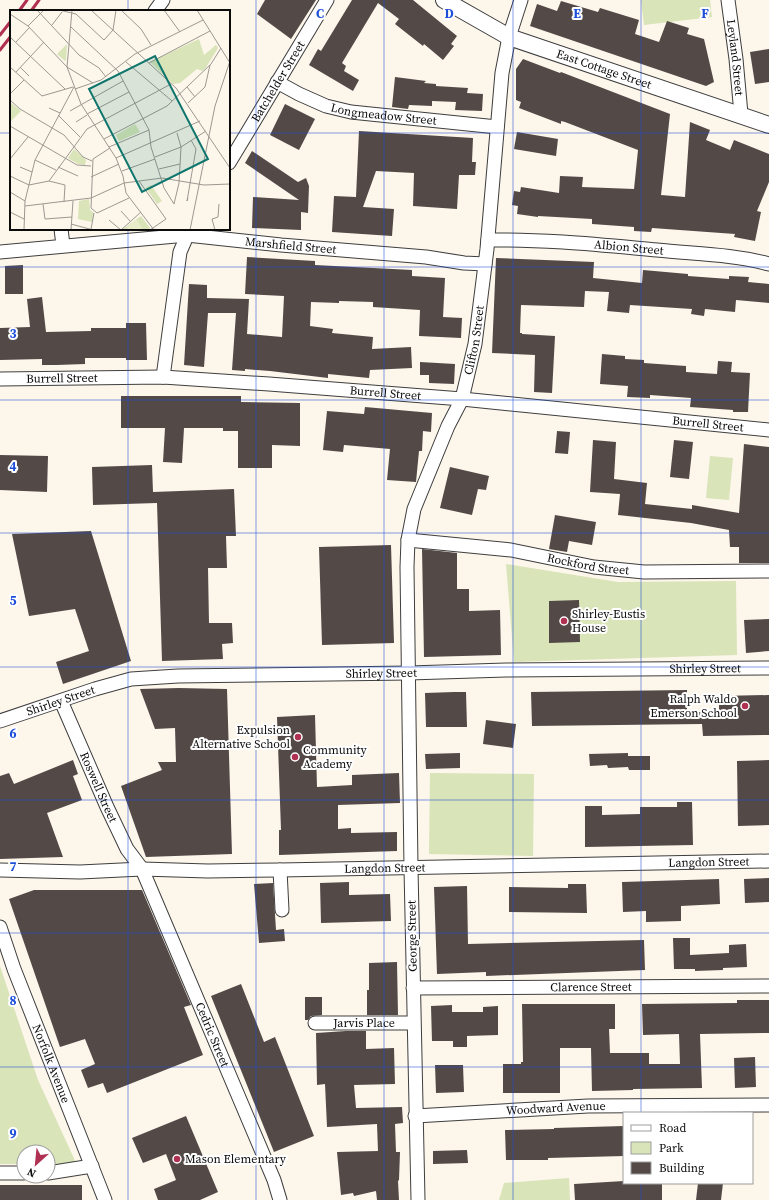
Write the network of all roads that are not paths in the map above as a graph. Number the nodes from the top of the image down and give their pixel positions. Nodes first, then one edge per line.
1 (163, 0) edge
2 (327, 0) edge
3 (444, 0) edge
4 (520, 0) edge
5 (728, 0) edge
6 (156, 10) edge
7 (509, 37) junction
8 (277, 82) junction
9 (741, 114) junction
10 (769, 125) edge
11 (497, 127) junction
12 (230, 161) edge
13 (61, 230) edge
14 (188, 232) edge
15 (488, 240) junction
16 (63, 245) junction
17 (0, 252) edge
18 (485, 264) junction
19 (769, 264) edge
20 (163, 377) junction
21 (0, 379) edge
22 (462, 400) junction
23 (769, 430) edge
24 (408, 540) junction
25 (769, 571) edge
26 (769, 668) edge
27 (409, 673) junction
28 (61, 701) junction
29 (0, 721) edge
30 (769, 861) edge
31 (411, 868) junction
32 (142, 869) junction
33 (0, 870) edge
34 (280, 870) junction
35 (282, 910) dead end
36 (0, 927) edge
37 (769, 986) edge
38 (413, 988) junction
39 (315, 1023) dead end
40 (413, 1023) junction
41 (769, 1105) edge
42 (415, 1116) junction
43 (92, 1166) junction
44 (56, 1172) edge
45 (0, 1173) edge
46 (16, 1173) edge
47 (105, 1200) edge
48 (280, 1200) edge
49 (418, 1200) edge

1 - 6 street
2 - 8 street, Batchelder Street
3 - 7 street, East Cottage Street
4 - 7 street, Clifton Street
5 - 9 street, Leyland Street
7 - 9 street, East Cottage Street
7 - 11 street, Clifton Street
8 - 11 street, Longmeadow Street
8 - 12 street, Batchelder Street
9 - 10 street, East Cottage Street
11 - 15 street, Clifton Street
13 - 16 street
14 - 16 street, Marshfield Street
14 - 18 street, Marshfield Street
14 - 20 street
15 - 18 street, Clifton Street
15 - 19 street, Albion Street
16 - 17 street, Marshfield Street
18 - 22 street, Clifton Street
20 - 21 street, Burrell Street
20 - 22 street, Burrell Street
22 - 23 street, Burrell Street
22 - 24 street, Clifton Street
24 - 25 street, Rockford Street
24 - 27 street, Clifton Street
26 - 27 street, Shirley Street
27 - 28 street, Shirley Street
27 - 31 street, George Street
28 - 29 street, Shirley Street
28 - 32 street, Roswell Street
30 - 31 street, Langdon Street
31 - 34 street, Langdon Street
31 - 38 street, George Street
32 - 33 street, Langdon Street
32 - 34 street, Langdon Street
32 - 48 street, Cedric Street
34 - 35 street
36 - 43 street, Norfolk Avenue
37 - 38 street, Clarence Street
38 - 40 street, George Street
39 - 40 street, Jarvis Place
40 - 42 street, George Street
41 - 42 street, Woodward Avenue
42 - 49 street, George Street
43 - 44 street
43 - 47 street, Norfolk Avenue
45 - 46 street

